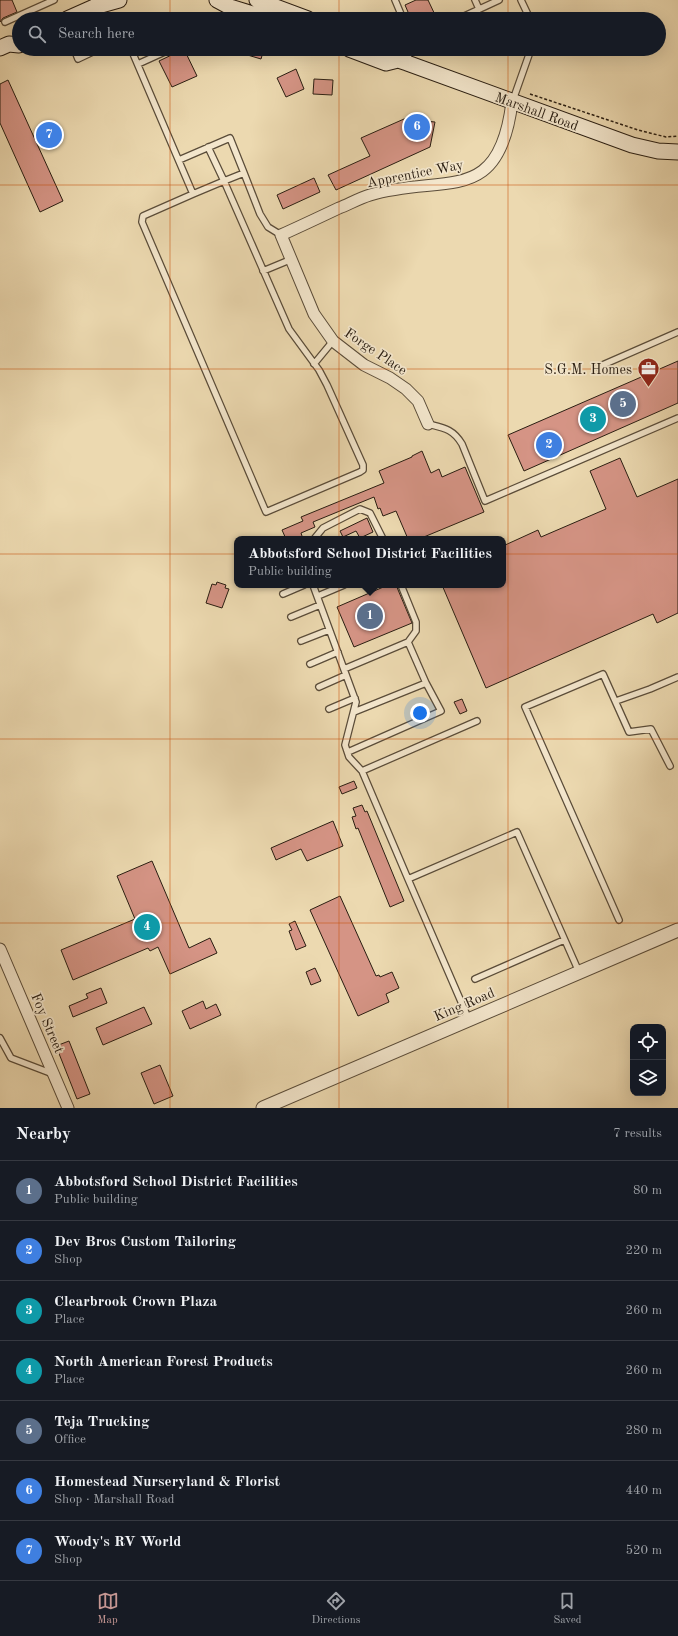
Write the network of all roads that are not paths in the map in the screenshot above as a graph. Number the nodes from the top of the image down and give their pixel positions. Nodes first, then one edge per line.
1 (54, 0) edge
2 (119, 0) edge
3 (217, 0) edge
4 (475, 0) edge
5 (499, 0) edge
6 (521, 0) edge
7 (397, 1) edge
8 (479, 9) junction
9 (261, 11) edge
10 (27, 12) edge
11 (83, 12) edge
12 (401, 12) edge
13 (473, 12) edge
14 (527, 12) edge
15 (12, 19) edge
16 (5, 22) dead end
17 (134, 56) edge
18 (156, 56) edge
19 (368, 56) edge
20 (399, 56) edge
21 (403, 56) edge
22 (529, 56) edge
23 (138, 64) junction
24 (512, 102) junction
25 (208, 147) junction
26 (678, 152) edge
27 (179, 160) junction
28 (244, 173) junction
29 (224, 181) junction
30 (193, 194) junction
31 (282, 235) junction
32 (292, 260) junction
33 (263, 271) junction
34 (678, 332) edge
35 (333, 341) junction
36 (314, 364) junction
37 (598, 367) dead end
38 (678, 418) edge
39 (428, 424) joint
40 (316, 536) edge
41 (382, 536) edge
42 (297, 588) edge
43 (314, 588) edge
44 (335, 588) edge
45 (402, 588) edge
46 (283, 594) dead end
47 (318, 596) junction
48 (320, 605) junction
49 (291, 617) dead end
50 (329, 630) junction
51 (301, 641) dead end
52 (408, 642) junction
53 (338, 652) junction
54 (310, 664) dead end
55 (344, 669) junction
56 (346, 675) junction
57 (678, 677) edge
58 (426, 683) junction
59 (319, 687) dead end
60 (355, 698) junction
61 (616, 701) junction
62 (329, 709) dead end
63 (354, 712) junction
64 (477, 721) dead end
65 (348, 752) junction
66 (670, 766) dead end
67 (362, 771) junction
68 (408, 879) junction
69 (619, 920) dead end
70 (678, 930) edge
71 (564, 940) junction
72 (0, 949) edge
73 (579, 972) junction
74 (475, 978) dead end
75 (469, 1020) junction
76 (0, 1038) edge
77 (53, 1074) junction
78 (68, 1108) edge
79 (263, 1108) edge

1 - 10 lane
2 - 11 main road
3 - 9 main road
4 - 8 lane
5 - 8 lane
6 - 14 lane
7 - 12 lane
8 - 13 lane
15 - 16 lane
17 - 23 lane
18 - 23 lane
19 - 20 main road, Marshall Road
21 - 24 main road, Marshall Road
22 - 24 lane
23 - 27 lane
24 - 26 main road, Marshall Road
24 - 31 street, Apprentice Way
25 - 27 lane
25 - 28 lane
25 - 29 lane
27 - 30 lane
28 - 29 lane
28 - 31 lane
29 - 30 lane
29 - 33 lane
30 - 36 lane
31 - 32 street, Forge Place
32 - 33 lane
32 - 35 street, Forge Place
33 - 36 lane
34 - 37 lane
35 - 36 lane
35 - 39 street, Forge Place
38 - 39 lane
40 - 41 lane
42 - 46 lane
43 - 47 lane
44 - 47 lane
45 - 52 lane
47 - 48 lane
48 - 49 lane
48 - 50 lane
50 - 51 lane
50 - 53 lane
52 - 55 lane
52 - 58 lane
53 - 54 lane
53 - 55 lane
55 - 56 lane
56 - 59 lane
56 - 60 lane
57 - 61 lane
58 - 63 lane
58 - 65 lane
60 - 62 lane
60 - 63 lane
61 - 66 lane
61 - 69 lane
63 - 65 lane
64 - 67 lane
65 - 67 lane
67 - 68 lane
68 - 71 lane
68 - 75 lane
70 - 73 street, King Road
71 - 73 lane
71 - 74 lane
72 - 77 street, Foy Street
73 - 75 street, King Road
75 - 79 street, King Road
76 - 77 lane
77 - 78 street, Foy Street

